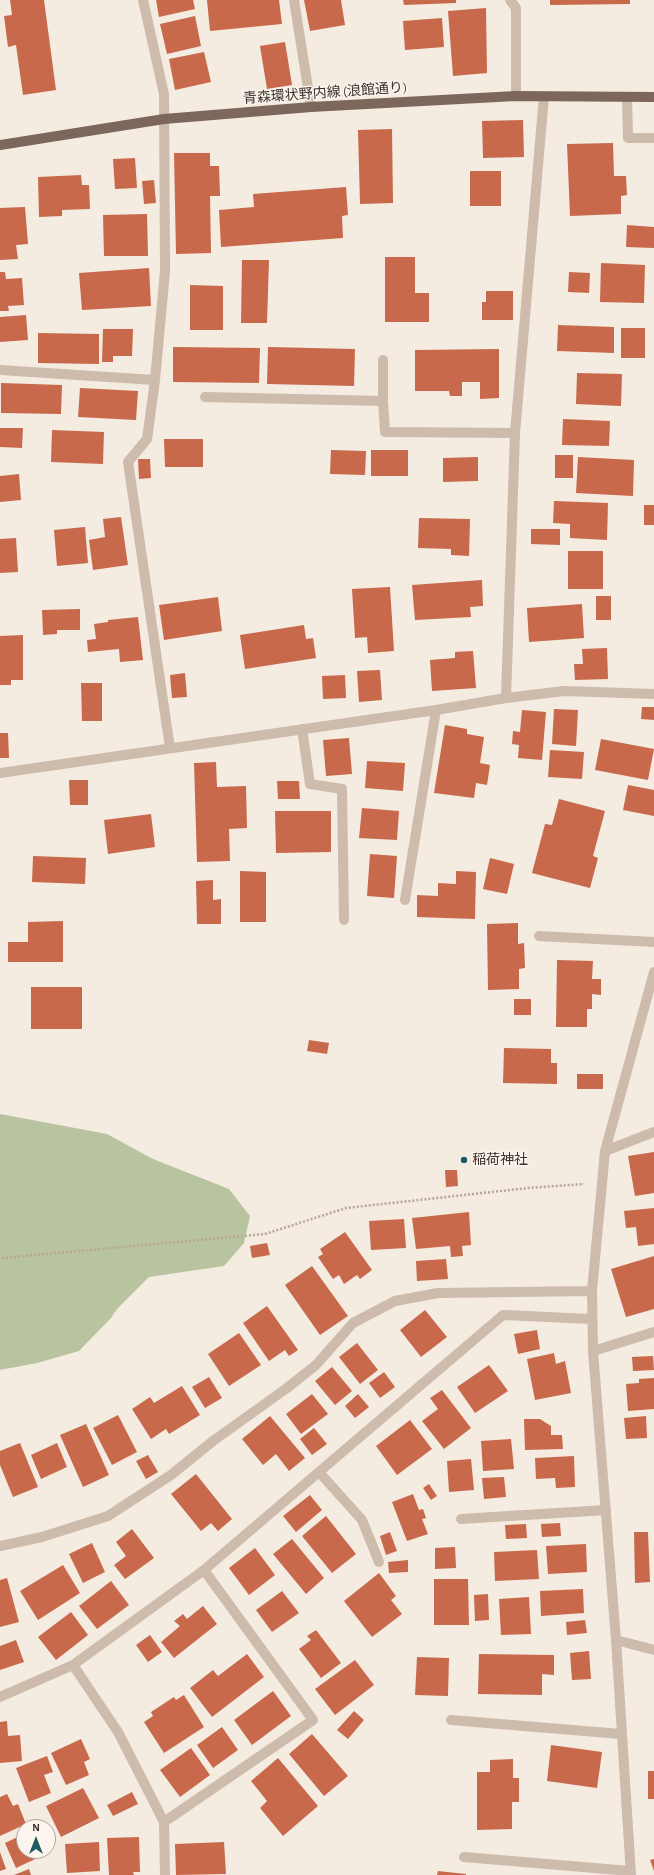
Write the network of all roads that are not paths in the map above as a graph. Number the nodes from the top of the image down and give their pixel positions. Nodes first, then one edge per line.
1 (143, 0) edge
2 (294, 0) edge
3 (510, 0) edge
4 (516, 96) junction
5 (544, 96) junction
6 (627, 97) junction
7 (654, 97) edge
8 (311, 107) junction
9 (164, 119) junction
10 (654, 138) edge
11 (0, 145) edge
12 (383, 360) dead end
13 (0, 370) edge
14 (155, 380) junction
15 (205, 397) dead end
16 (383, 401) junction
17 (515, 433) junction
18 (654, 694) edge
19 (506, 698) junction
20 (436, 710) junction
21 (302, 729) junction
22 (170, 748) junction
23 (0, 773) edge
24 (405, 900) dead end
25 (344, 920) dead end
26 (539, 936) dead end
27 (654, 942) edge
28 (654, 972) edge
29 (654, 1132) edge
30 (605, 1151) junction
31 (592, 1291) junction
32 (592, 1319) junction
33 (654, 1332) edge
34 (593, 1351) junction
35 (319, 1472) junction
36 (606, 1510) junction
37 (461, 1519) dead end
38 (0, 1546) edge
39 (379, 1562) dead end
40 (204, 1570) junction
41 (616, 1640) junction
42 (654, 1650) edge
43 (73, 1665) junction
44 (0, 1697) edge
45 (452, 1720) dead end
46 (621, 1734) junction
47 (164, 1822) junction
48 (464, 1857) dead end
49 (630, 1873) edge
50 (165, 1875) edge

1 - 9 street
2 - 8 street
3 - 4 street
4 - 5 main road, 青森環状野内線 (浪館通り)
4 - 8 main road, 青森環状野内線 (浪館通り)
5 - 6 main road, 青森環状野内線 (浪館通り)
5 - 17 street
6 - 7 main road, 青森環状野内線 (浪館通り)
6 - 10 street
8 - 9 main road, 青森環状野内線 (浪館通り)
9 - 11 main road, 青森環状野内線 (浪館通り)
9 - 14 street
12 - 16 street
13 - 14 street
14 - 22 street
15 - 16 street
16 - 17 street
17 - 19 street
18 - 19 street
19 - 20 street
20 - 21 street
20 - 24 street
21 - 22 street
21 - 25 street
22 - 23 street
26 - 27 street
28 - 30 street
29 - 30 street
30 - 31 street
31 - 32 street
31 - 38 street
32 - 34 street
32 - 35 street
33 - 34 street
34 - 36 street
35 - 39 street
35 - 40 street
36 - 37 street
36 - 41 street
40 - 43 street
40 - 47 street
41 - 42 street
41 - 46 street
43 - 44 street
43 - 47 street
45 - 46 street
46 - 49 street
47 - 50 street
48 - 49 street

